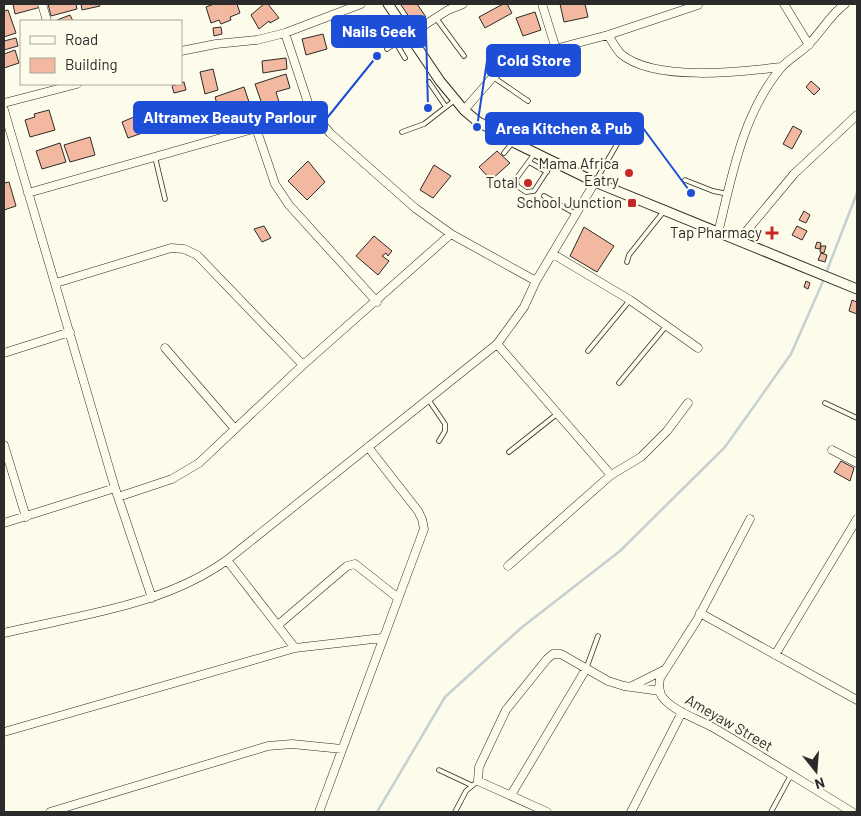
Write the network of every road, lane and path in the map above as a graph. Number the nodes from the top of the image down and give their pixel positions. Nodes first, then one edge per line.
1 (42, 4) edge
2 (361, 4) edge
3 (388, 4) edge
4 (463, 4) edge
5 (542, 4) edge
6 (674, 4) edge
7 (698, 4) edge
8 (784, 4) edge
9 (845, 4) edge
10 (676, 13) junction
11 (436, 18) junction
12 (48, 20) edge
13 (284, 33) junction
14 (409, 35) junction
15 (608, 35) junction
16 (396, 43) junction
17 (809, 44) junction
18 (387, 49) dead end
19 (556, 49) junction
20 (182, 51) edge
21 (464, 56) dead end
22 (405, 58) dead end
23 (780, 68) junction
24 (493, 77) junction
25 (429, 82) dead end
26 (72, 85) edge
27 (455, 100) junction
28 (528, 101) dead end
29 (4, 103) edge
30 (446, 108) junction
31 (310, 109) junction
32 (4, 110) edge
33 (464, 110) junction
34 (634, 115) dead end
35 (857, 115) edge
36 (256, 128) junction
37 (402, 132) dead end
38 (513, 142) junction
39 (534, 153) junction
40 (504, 154) dead end
41 (155, 157) junction
42 (529, 162) junction
43 (553, 162) junction
44 (547, 172) junction
45 (685, 180) dead end
46 (595, 182) junction
47 (28, 193) junction
48 (728, 194) junction
49 (544, 196) dead end
50 (165, 198) dead end
51 (664, 210) junction
52 (576, 214) junction
53 (718, 233) junction
54 (452, 234) junction
55 (739, 240) junction
56 (553, 254) junction
57 (626, 262) dead end
58 (536, 281) junction
59 (56, 283) junction
60 (857, 289) edge
61 (630, 300) junction
62 (377, 302) junction
63 (667, 325) junction
64 (70, 332) junction
65 (497, 344) junction
66 (165, 348) dead end
67 (698, 348) dead end
68 (588, 351) dead end
69 (4, 353) edge
70 (303, 365) junction
71 (619, 383) dead end
72 (428, 399) junction
73 (688, 403) dead end
74 (825, 403) dead end
75 (557, 414) junction
76 (857, 418) edge
77 (235, 428) junction
78 (439, 441) dead end
79 (4, 445) edge
80 (368, 448) junction
81 (832, 450) dead end
82 (509, 452) dead end
83 (857, 464) edge
84 (611, 476) junction
85 (115, 488) junction
86 (118, 497) junction
87 (26, 517) junction
88 (750, 519) dead end
89 (857, 519) edge
90 (4, 523) edge
91 (227, 560) junction
92 (508, 566) dead end
93 (152, 598) junction
94 (398, 598) junction
95 (700, 613) junction
96 (278, 625) junction
97 (4, 633) edge
98 (598, 636) dead end
99 (382, 638) junction
100 (295, 648) junction
101 (775, 655) junction
102 (586, 669) junction
103 (666, 669) junction
104 (630, 687) junction
105 (660, 691) junction
106 (857, 700) edge
107 (682, 712) junction
108 (4, 732) edge
109 (342, 749) junction
110 (439, 770) dead end
111 (791, 775) junction
112 (474, 783) junction
113 (512, 795) junction
114 (533, 810) edge
115 (50, 812) edge
116 (319, 812) edge
117 (455, 812) edge
118 (547, 812) edge
119 (631, 812) edge
120 (771, 812) edge
121 (852, 812) edge

1 - 12 street
2 - 13 street
3 - 14 street
4 - 11 street
5 - 19 street
6 - 10 street
7 - 10 street
8 - 17 street
9 - 17 street
10 - 15 street
11 - 14 street
11 - 21 lane
13 - 20 street
13 - 31 street
14 - 16 lane
14 - 27 street
15 - 19 street
15 - 23 street
16 - 18 lane
16 - 22 lane
17 - 23 street
19 - 24 street
23 - 48 street
24 - 28 lane
24 - 33 street
25 - 30 lane
26 - 29 street
27 - 30 lane
27 - 33 street
30 - 37 lane
31 - 36 street
31 - 54 street
32 - 47 street
33 - 38 street
34 - 46 lane
35 - 55 street
36 - 41 street
36 - 62 street
38 - 39 street
38 - 40 lane
39 - 42 lane
39 - 43 street
41 - 47 street
41 - 50 lane
42 - 44 lane
42 - 44 lane
43 - 44 lane
43 - 46 street
45 - 48 lane
46 - 51 street
46 - 52 street
47 - 59 street
48 - 53 street
49 - 52 lane
51 - 53 street
51 - 57 lane
52 - 56 street
53 - 55 street
54 - 58 street
54 - 62 street
55 - 60 street
56 - 58 street
56 - 61 street
58 - 65 street
59 - 64 street
59 - 70 street
61 - 63 street
61 - 68 lane
62 - 70 street
63 - 67 street
63 - 71 lane
64 - 69 street
64 - 85 street
65 - 72 street
65 - 75 street
66 - 77 street
70 - 77 street
72 - 78 lane
72 - 80 street
73 - 84 street
74 - 76 lane
75 - 82 lane
75 - 84 street
77 - 86 street
79 - 87 street
80 - 91 street
80 - 94 street
81 - 83 street
84 - 92 street
85 - 86 street
85 - 87 street
86 - 93 street
87 - 90 street
88 - 95 street
89 - 101 street
91 - 93 street
91 - 96 street
93 - 97 street
94 - 96 street
94 - 99 street
95 - 101 street
95 - 103 street
96 - 100 street
98 - 102 lane
99 - 100 street
99 - 109 street
100 - 108 street
101 - 106 street
102 - 104 street
102 - 112 street
102 - 113 street
103 - 104 street
103 - 105 street
104 - 105 street
105 - 107 street, Ameyaw Street
107 - 111 street, Ameyaw Street
107 - 119 street
109 - 115 street
109 - 116 street
110 - 112 lane
111 - 120 lane
111 - 121 street, Ameyaw Street
112 - 113 street
112 - 117 lane
113 - 114 street
114 - 118 street

